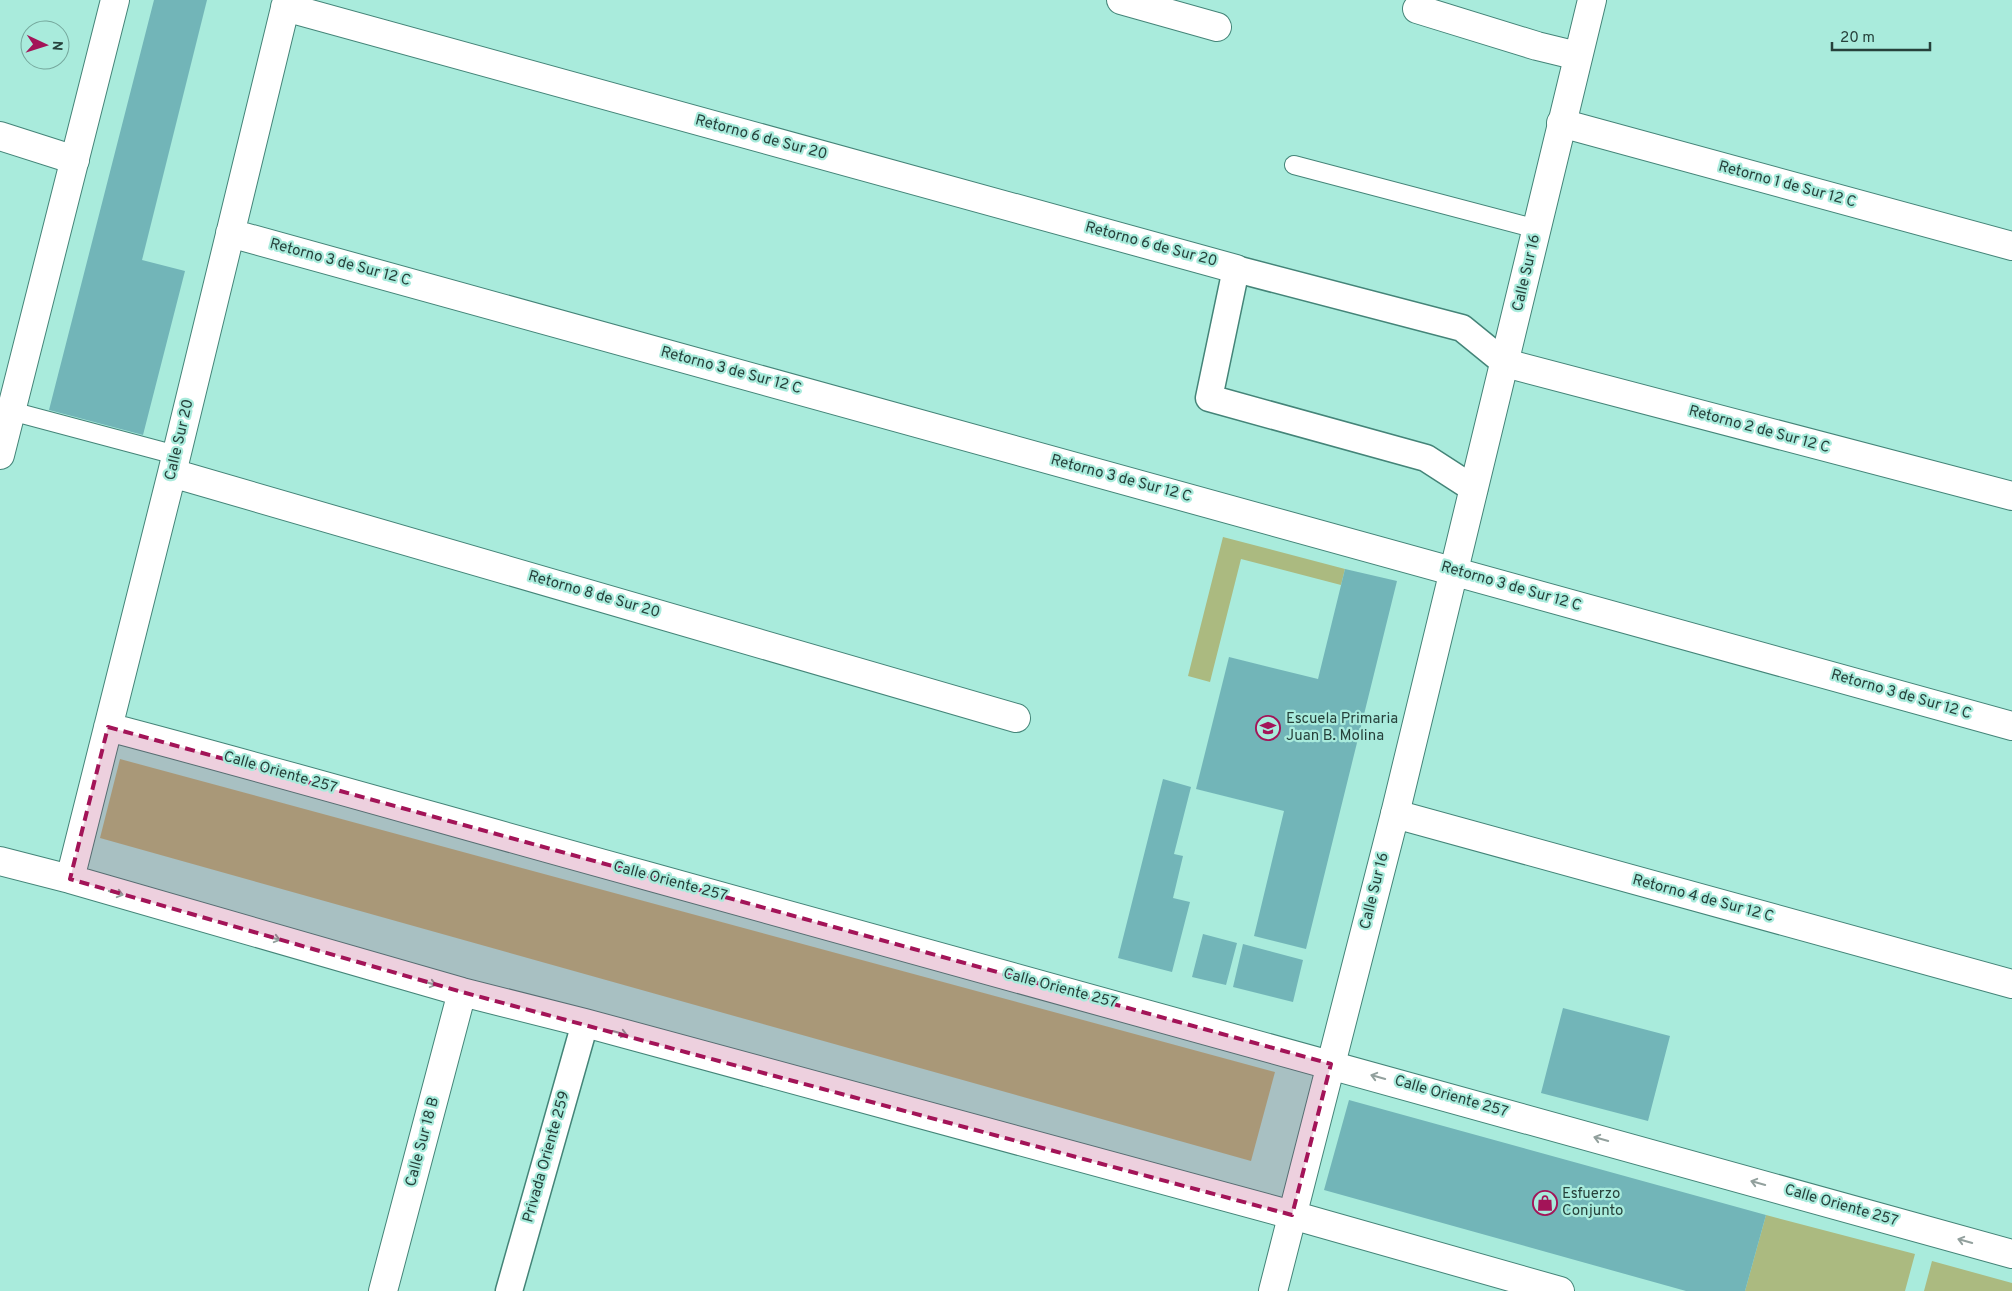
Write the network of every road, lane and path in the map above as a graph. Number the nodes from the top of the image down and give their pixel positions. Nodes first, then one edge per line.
1 (115, 0) edge
2 (1120, 0) edge
3 (1592, 0) edge
4 (286, 3) edge
5 (1417, 8) dead end
6 (1217, 27) dead end
7 (1578, 56) junction
8 (1561, 123) junction
9 (0, 136) edge
10 (75, 160) junction
11 (1294, 165) dead end
12 (1537, 229) junction
13 (230, 233) junction
14 (2012, 246) edge
15 (1236, 269) junction
16 (1505, 363) junction
17 (11, 410) junction
18 (0, 455) edge
19 (174, 464) junction
20 (1474, 489) junction
21 (2012, 496) edge
22 (1454, 571) junction
23 (1016, 718) dead end
24 (2012, 726) edge
25 (108, 727) junction
26 (1394, 814) junction
27 (0, 861) edge
28 (70, 879) junction
29 (2012, 984) edge
30 (462, 992) junction
31 (585, 1024) junction
32 (1331, 1064) junction
33 (1292, 1215) junction
34 (2012, 1254) edge
35 (383, 1291) edge
36 (510, 1291) edge
37 (1273, 1291) edge
38 (1560, 1291) edge

1 - 10 street
2 - 6 street
3 - 7 street, Calle Sur 16
4 - 13 street, Calle Sur 20
4 - 15 street, Retorno 6 de Sur 20
5 - 7 street
7 - 8 street, Calle Sur 16
8 - 12 street, Calle Sur 16
8 - 14 street, Retorno 1 de Sur 12 C
9 - 10 street
10 - 17 street
11 - 12 lane
12 - 16 street, Calle Sur 16
13 - 19 street, Calle Sur 20
13 - 22 street, Retorno 3 de Sur 12 C
15 - 16 street
15 - 20 street
16 - 20 street, Calle Sur 16
16 - 21 street, Retorno 2 de Sur 12 C
17 - 18 street
17 - 19 lane
19 - 23 street, Retorno 8 de Sur 20
19 - 25 street, Calle Sur 20
20 - 22 street, Calle Sur 16
22 - 24 street, Retorno 3 de Sur 12 C
22 - 26 street, Calle Sur 16
25 - 28 street, Calle Sur 20
25 - 32 street, Calle Oriente 257
26 - 29 street, Retorno 4 de Sur 12 C
26 - 32 street, Calle Sur 16
27 - 28 street
28 -> 30 street
30 - 31 street
30 - 35 street, Calle Sur 18 B
31 -> 33 street
31 - 36 street, Privada Oriente 259
32 - 33 street, Calle Sur 16
34 -> 32 street, Calle Oriente 257
33 - 37 street, Calle Sur 16
33 - 38 street

